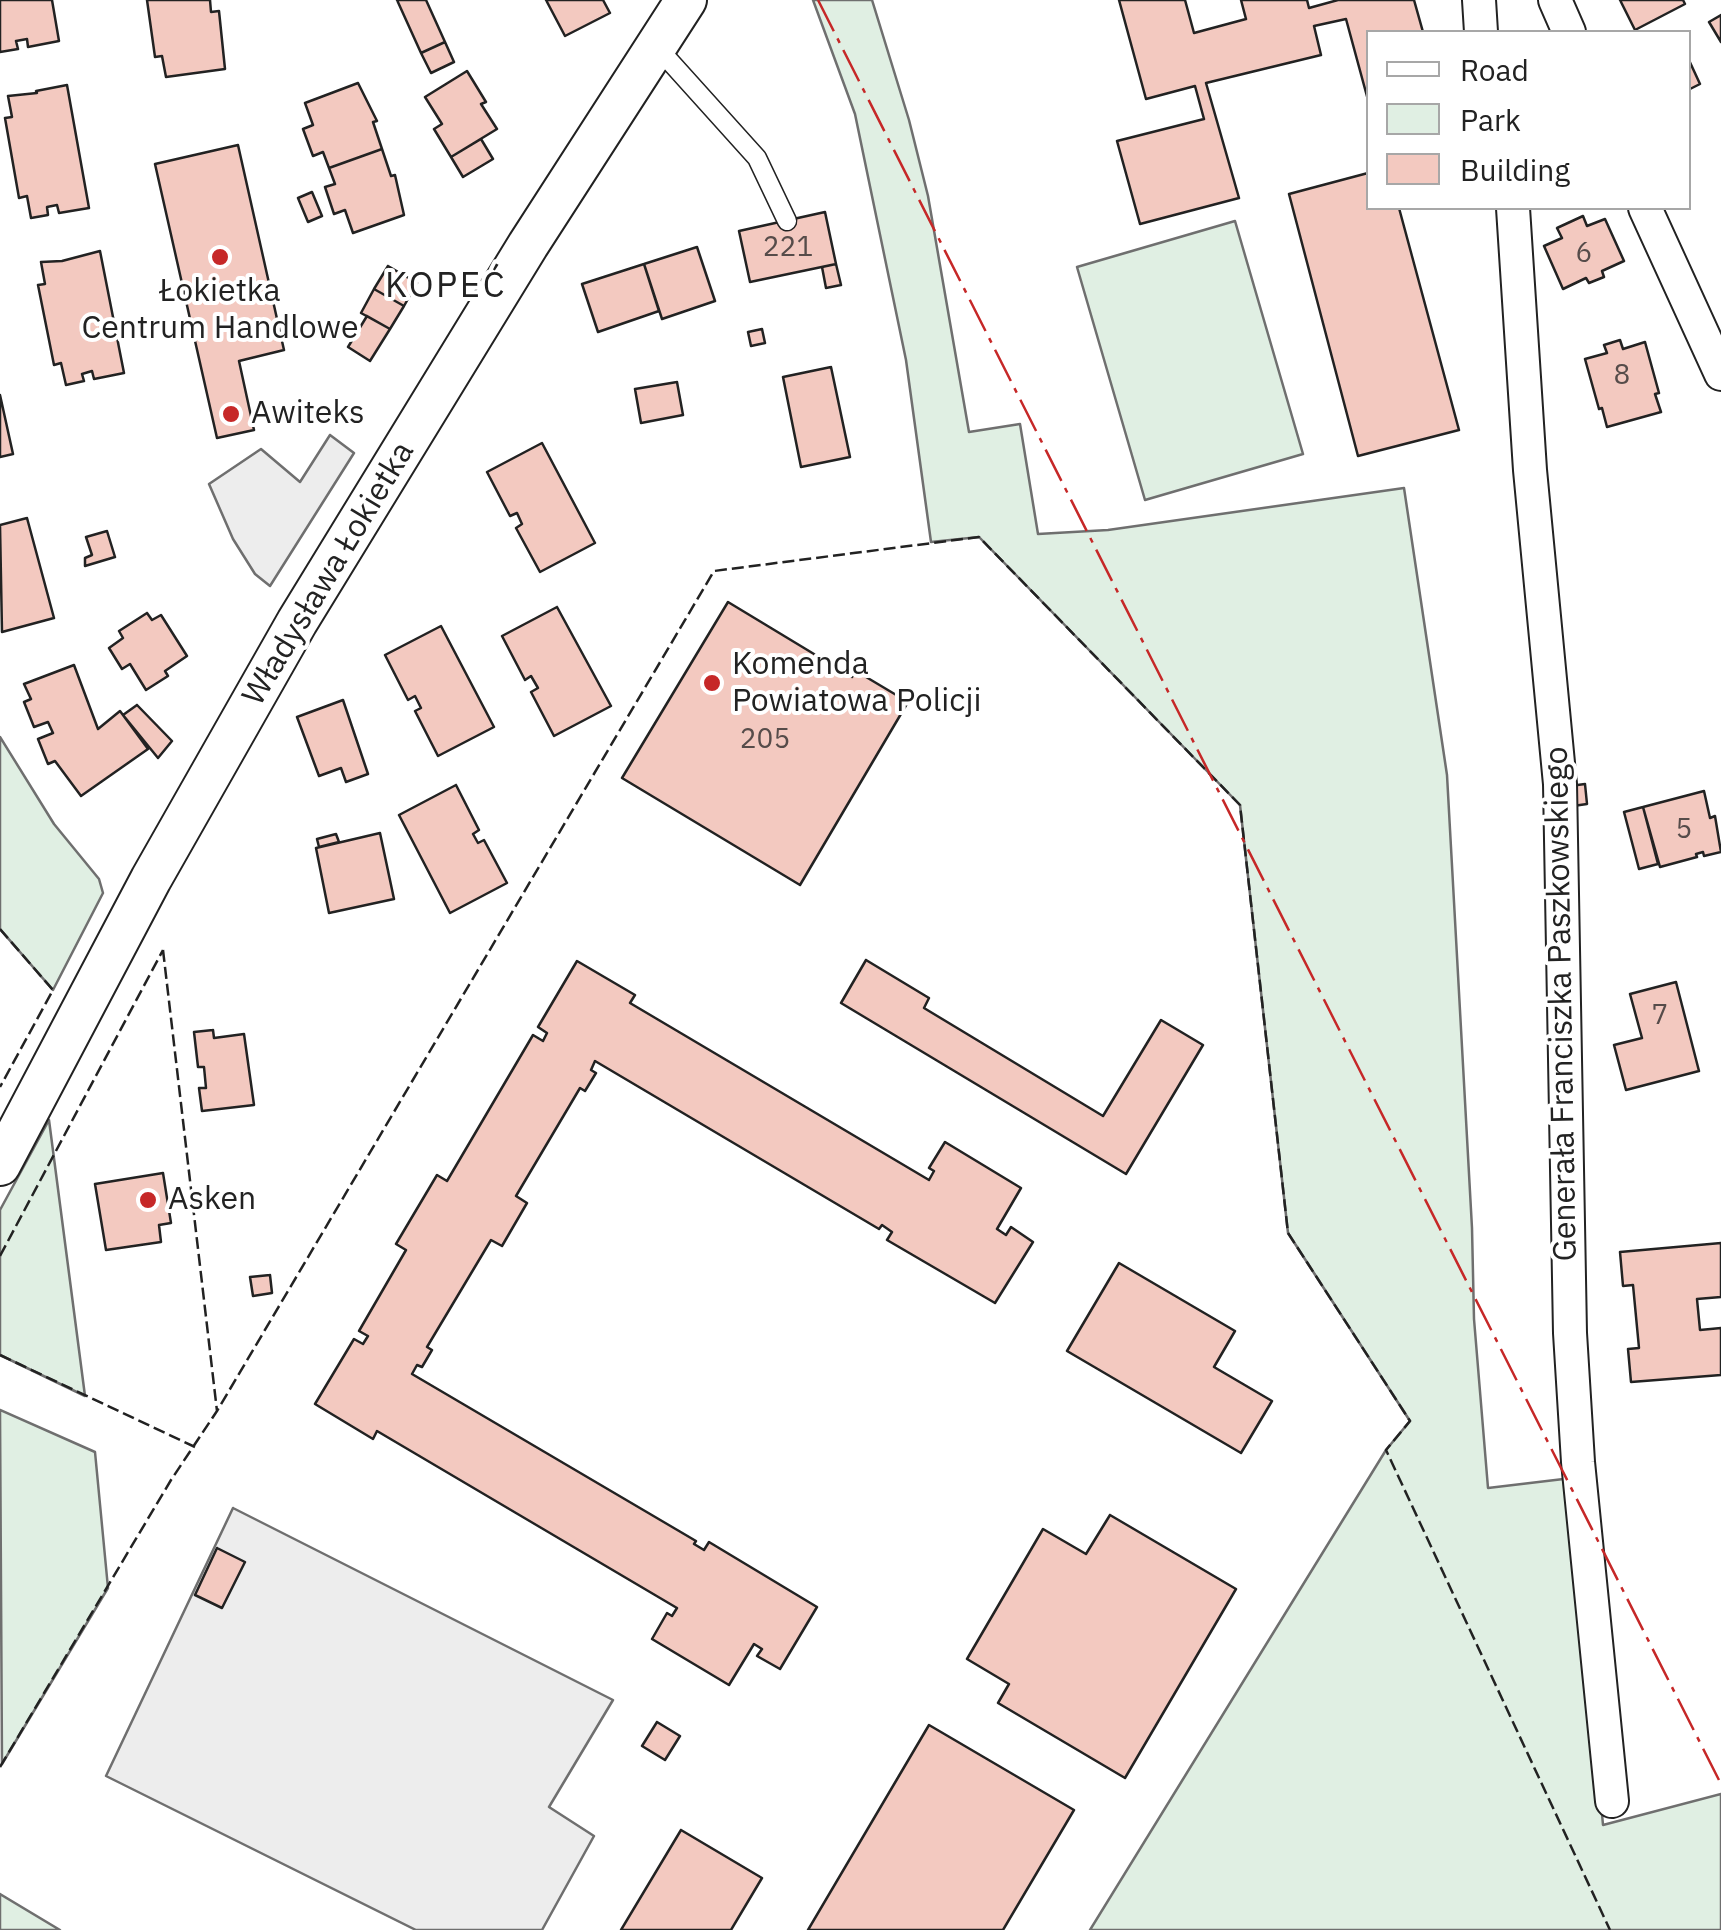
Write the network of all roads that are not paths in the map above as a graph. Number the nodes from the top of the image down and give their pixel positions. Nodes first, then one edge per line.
1 (686, 0) edge
2 (1479, 0) edge
3 (1555, 0) edge
4 (1482, 30) edge
5 (1568, 30) edge
6 (656, 46) junction
7 (1513, 210) edge
8 (1646, 210) edge
9 (787, 221) dead end
10 (1721, 374) edge
11 (0, 1165) edge
12 (1612, 1801) dead end

1 - 6 street, Władysława Łokietka
2 - 4 street
3 - 5 street
6 - 9 lane
6 - 11 street, Władysława Łokietka
7 - 12 street, Generała Franciszka Paszkowskiego
8 - 10 street

